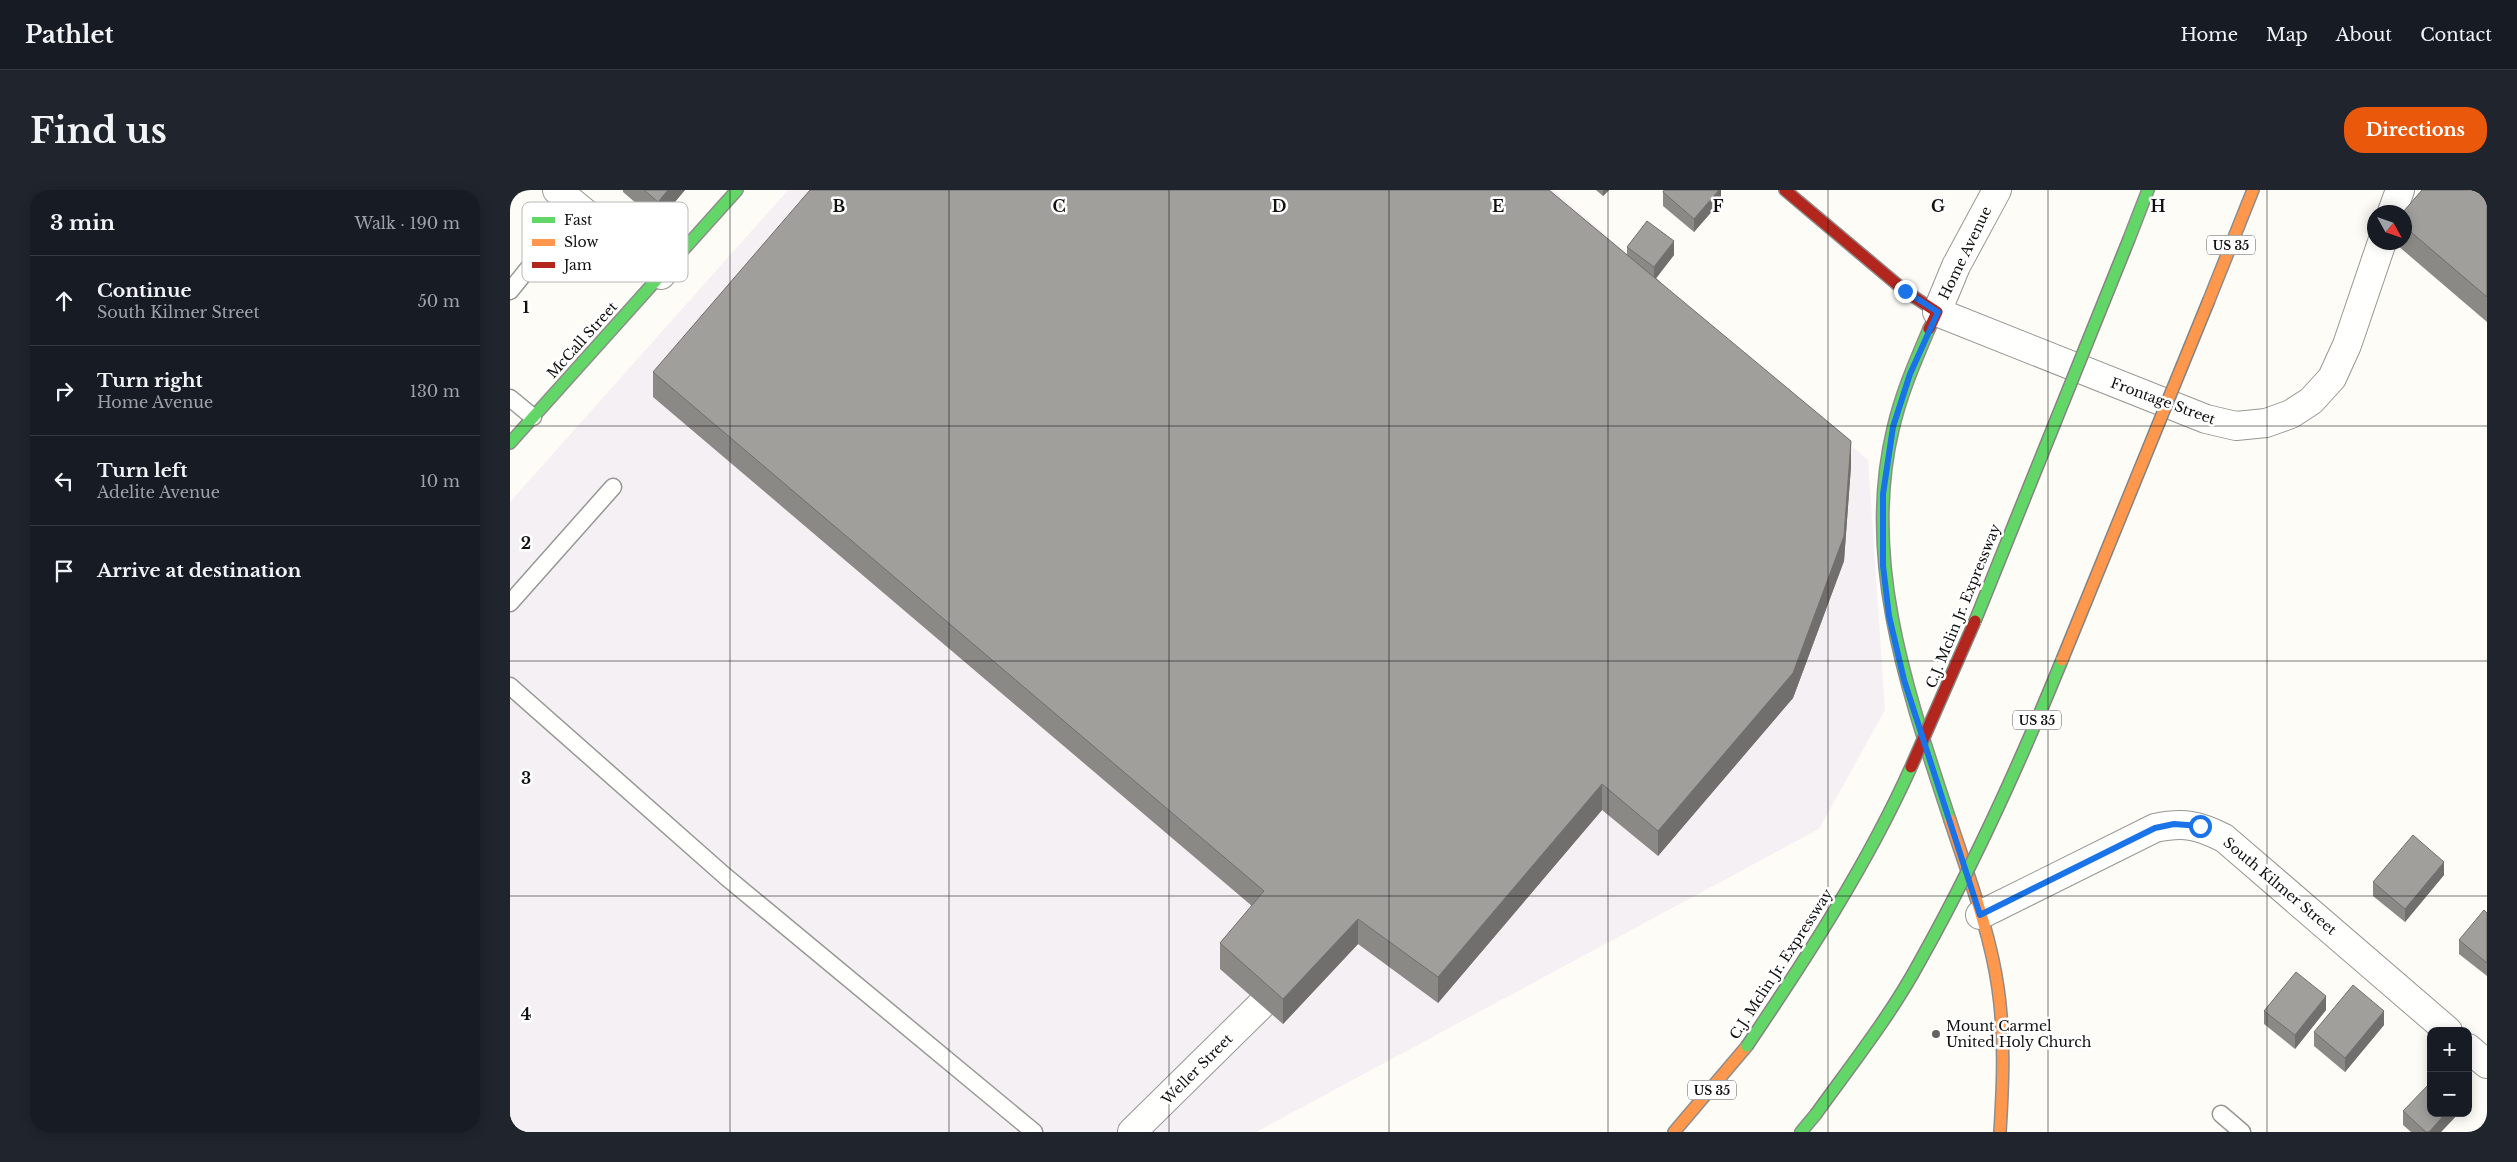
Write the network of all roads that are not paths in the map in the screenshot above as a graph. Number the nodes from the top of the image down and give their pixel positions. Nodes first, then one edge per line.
1 (737, 190) edge
2 (1785, 190) edge
3 (1996, 190) edge
4 (2148, 190) edge
5 (2254, 190) edge
6 (2400, 190) edge
7 (2395, 205) edge
8 (688, 245) edge
9 (2379, 250) edge
10 (522, 272) edge
11 (655, 282) edge
12 (510, 291) edge
13 (1938, 312) junction
14 (510, 398) edge
15 (533, 417) junction
16 (510, 443) edge
17 (613, 487) dead end
18 (510, 602) edge
19 (510, 686) edge
20 (1980, 915) junction
21 (1262, 1004) edge
22 (2443, 1027) edge
23 (2472, 1051) edge
24 (2487, 1064) edge
25 (2220, 1114) dead end
26 (1034, 1132) edge
27 (1132, 1132) edge
28 (1674, 1132) edge
29 (1801, 1132) edge
30 (2000, 1132) edge
31 (2242, 1132) edge

1 - 8 main road, McCall Street
2 - 13 main road
3 - 13 street, Home Avenue
4 - 28 main road, C.J. Mclin Jr. Expressway / US 35, bridge
5 - 29 main road, US 35, bridge
6 - 7 street
9 - 13 street, Frontage Street
10 - 12 lane
11 - 15 main road, McCall Street
13 - 20 main road, Home Avenue
14 - 15 lane
15 - 16 main road, McCall Street
17 - 18 lane
19 - 26 lane
20 - 22 street, South Kilmer Street
20 - 30 main road, Home Avenue
21 - 27 street, Weller Street
23 - 24 street
25 - 31 lane

